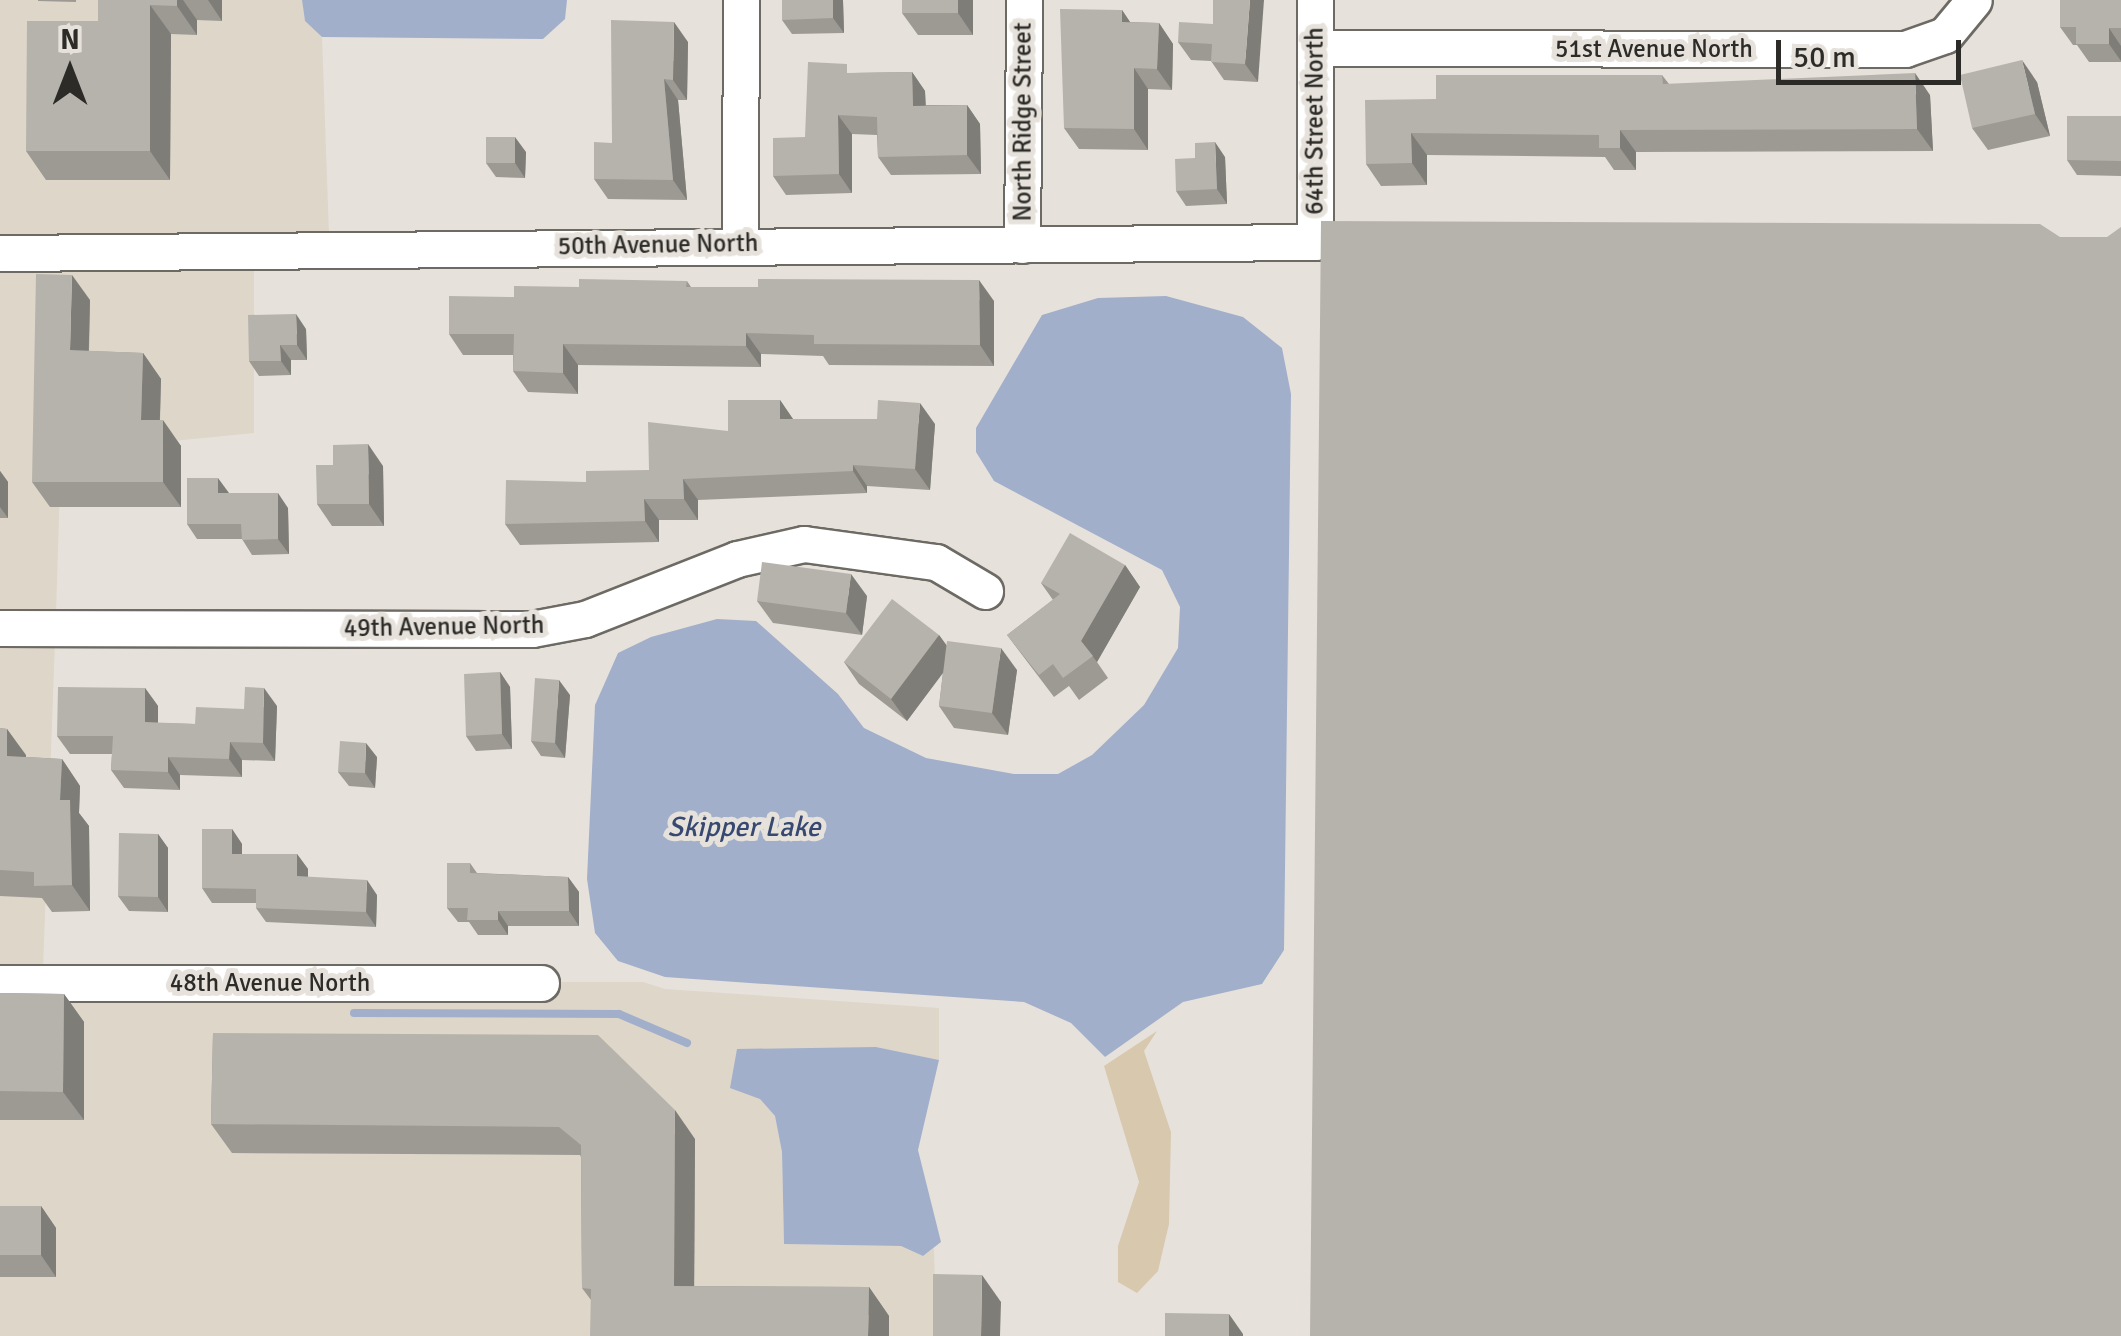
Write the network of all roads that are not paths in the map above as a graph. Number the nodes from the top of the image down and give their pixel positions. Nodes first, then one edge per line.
1 (741, 0) edge
2 (1024, 0) edge
3 (1316, 0) edge
4 (1974, 0) edge
5 (1315, 48) junction
6 (1315, 242) joint
7 (740, 244) junction
8 (1022, 245) junction
9 (0, 253) edge
10 (985, 591) dead end
11 (0, 628) edge
12 (0, 982) edge
13 (541, 983) dead end

1 - 7 street
2 - 8 street, North Ridge Street
3 - 5 street, 64th Street North
4 - 5 street, 51st Avenue North
5 - 6 street, 64th Street North
6 - 8 street, 50th Avenue North
7 - 8 street, 50th Avenue North
7 - 9 street, 50th Avenue North
10 - 11 street, 49th Avenue North
12 - 13 street, 48th Avenue North

